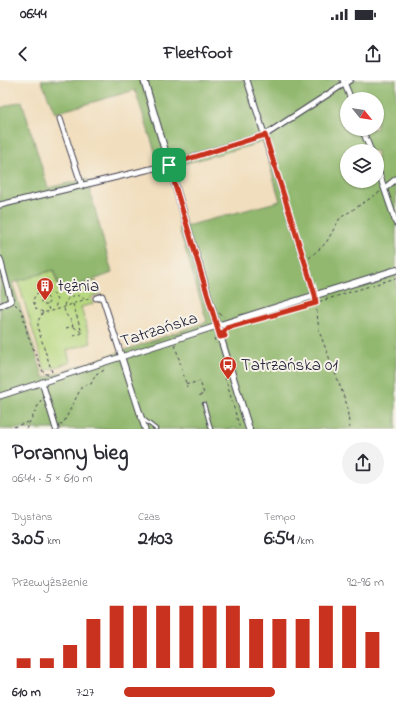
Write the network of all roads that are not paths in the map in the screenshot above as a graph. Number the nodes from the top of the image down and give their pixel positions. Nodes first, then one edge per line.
1 (144, 80) edge
2 (247, 80) edge
3 (350, 80) edge
4 (344, 82) edge
5 (348, 92) edge
6 (60, 119) dead end
7 (265, 135) junction
8 (169, 165) junction
9 (396, 179) edge
10 (82, 186) junction
11 (385, 188) joint
12 (0, 205) edge
13 (396, 223) edge
14 (0, 259) edge
15 (396, 270) edge
16 (315, 295) junction
17 (93, 298) road end
18 (0, 306) edge
19 (216, 326) junction
20 (121, 357) junction
21 (42, 382) junction
22 (0, 396) edge
23 (204, 404) dead end
24 (142, 418) junction
25 (56, 428) edge
26 (146, 429) edge
27 (156, 429) edge
28 (211, 429) edge
29 (249, 429) edge

1 - 8 street
2 - 7 street
3 - 4 street
4 - 5 street
4 - 7 street
6 - 10 street
7 - 8 street
7 - 16 street
8 - 10 street
8 - 19 street
9 - 11 street
10 - 12 street
11 - 13 street
14 - 18 street
15 - 16 street, Tatrzańska
16 - 19 street, Tatrzańska
17 - 20 street
19 - 20 street, Tatrzańska
19 - 29 street
20 - 21 street, Tatrzańska
20 - 24 street
21 - 22 street, Tatrzańska
21 - 25 street
23 - 28 lane
24 - 26 street
24 - 27 lane

